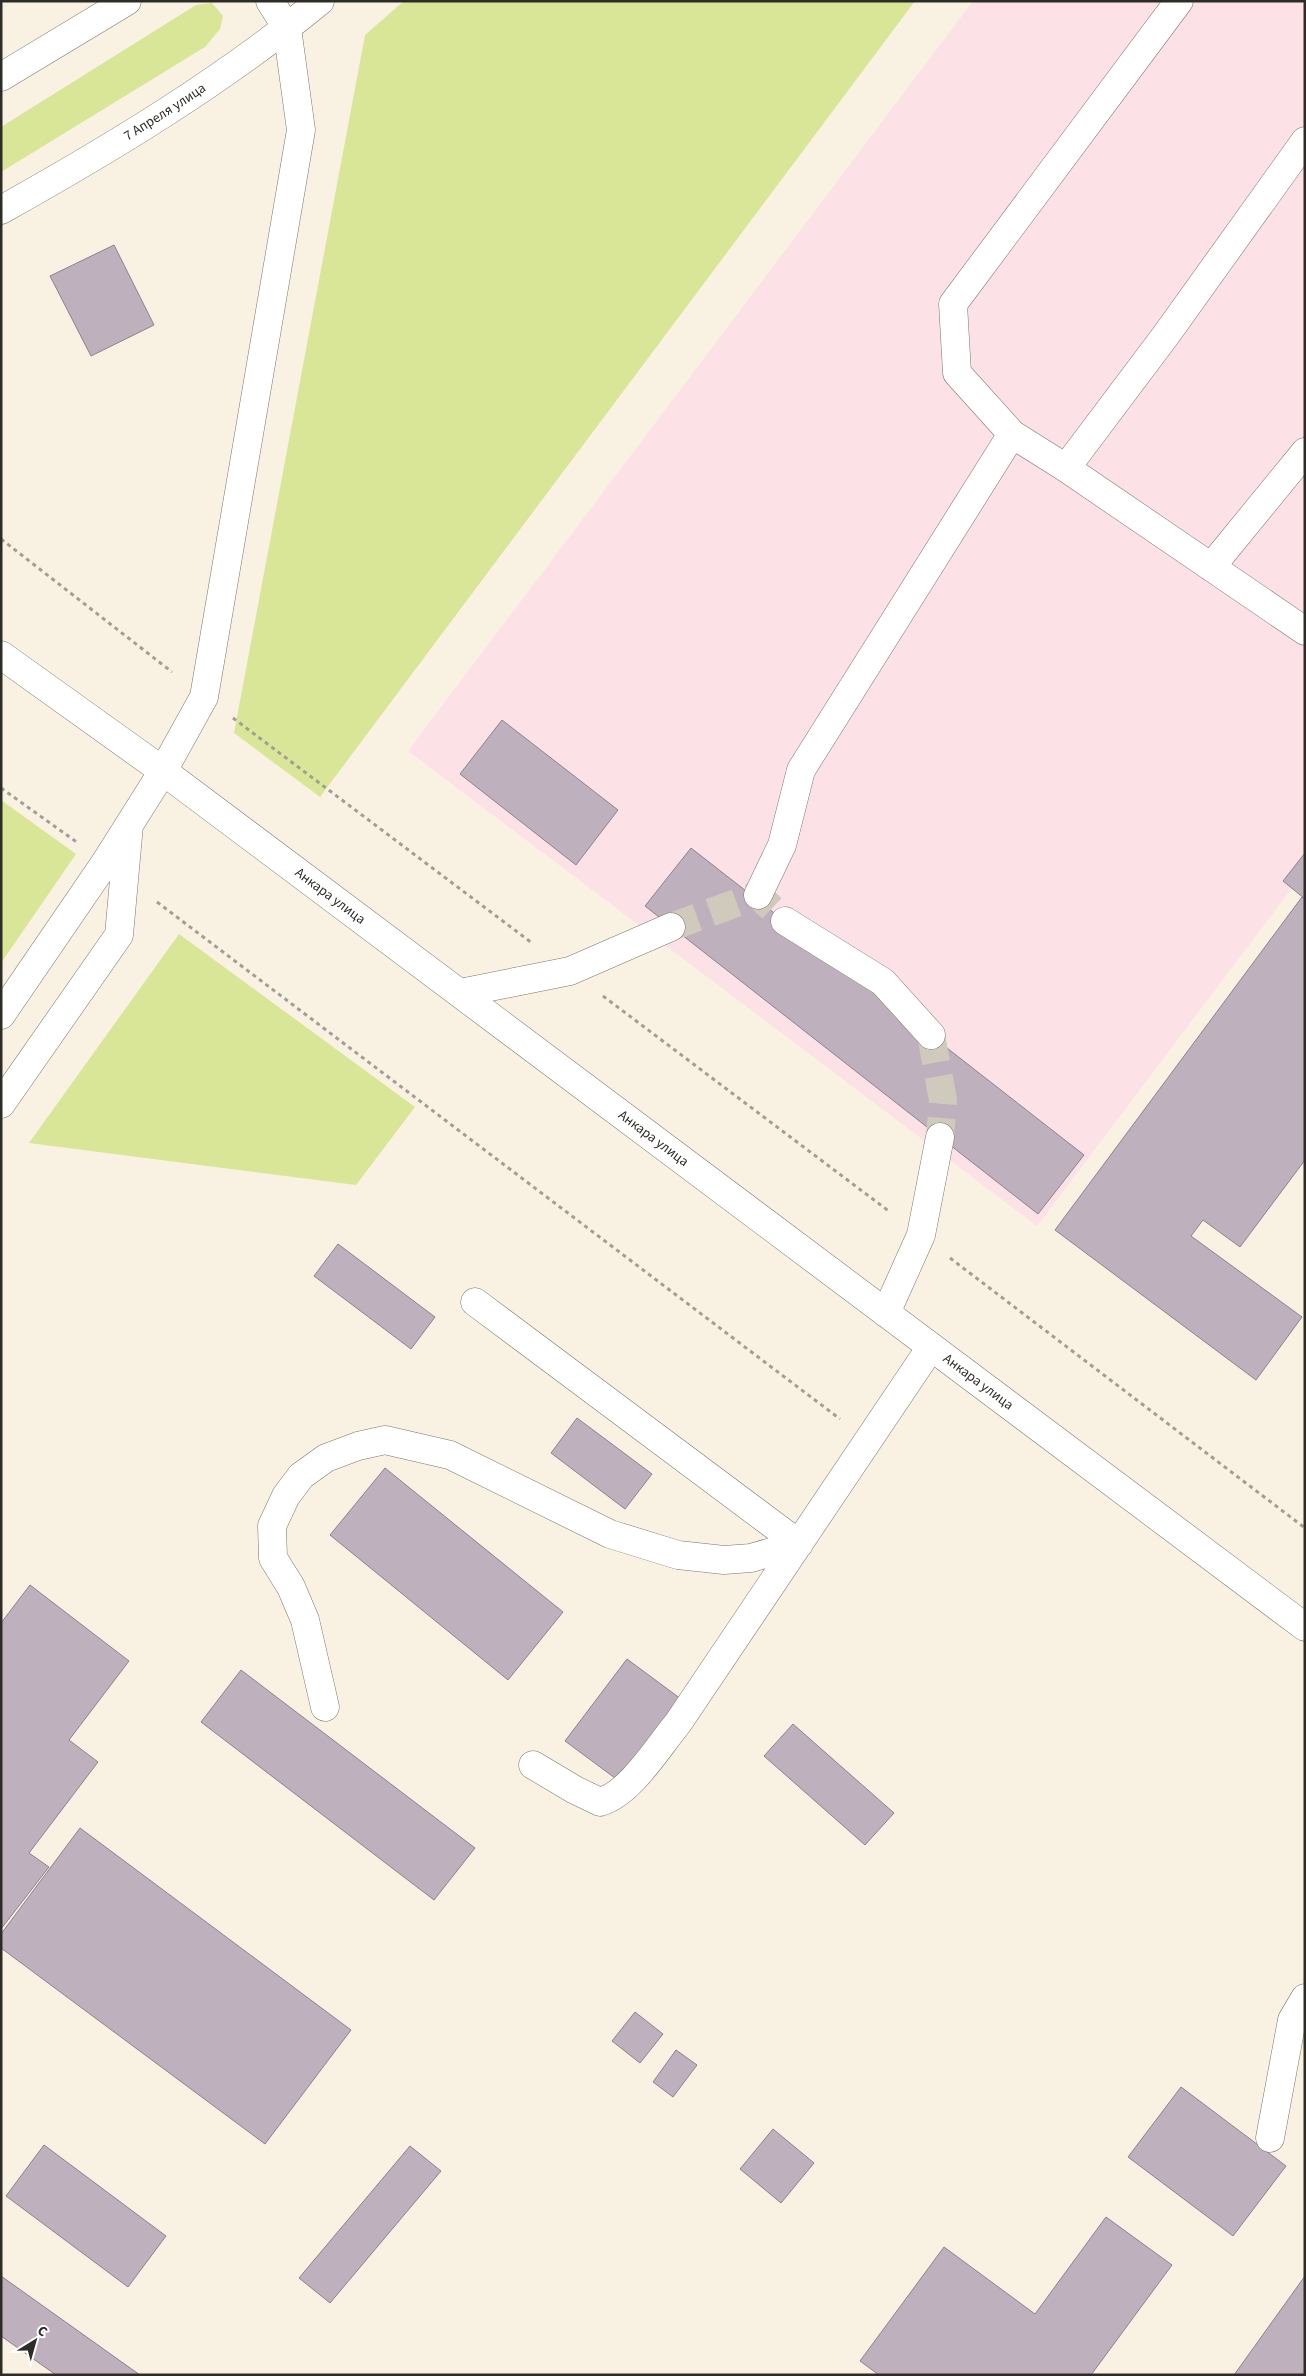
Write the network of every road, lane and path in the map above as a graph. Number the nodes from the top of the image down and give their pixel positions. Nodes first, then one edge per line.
1 (127, 1) edge
2 (270, 1) edge
3 (320, 1) edge
4 (1179, 1) edge
5 (287, 28) junction
6 (1, 78) edge
7 (1305, 142) edge
8 (1, 210) edge
9 (1012, 434) junction
10 (1305, 452) edge
11 (1066, 468) junction
12 (1, 539) edge
13 (1211, 567) junction
14 (1305, 631) edge
15 (1, 655) edge
16 (204, 697) junction
17 (163, 771) junction
18 (1, 788) edge
19 (115, 870) junction
20 (758, 895) dead end
21 (785, 921) tunnel mouth
22 (671, 927) tunnel mouth
23 (570, 972) junction
24 (460, 994) junction
25 (1, 1014) edge
26 (932, 1036) tunnel mouth
27 (1, 1104) edge
28 (940, 1137) tunnel mouth
29 (921, 1235) junction
30 (475, 1302) dead end
31 (886, 1313) junction
32 (931, 1347) junction
33 (868, 1440) junction
34 (1305, 1528) edge
35 (799, 1544) junction
36 (1305, 1627) edge
37 (325, 1707) dead end
38 (534, 1765) dead end
39 (1305, 1998) edge
40 (1270, 2138) dead end

1 - 6 main road
2 - 5 main road
3 - 5 main road, 7 Апреля улица
4 - 9 main road
5 - 8 main road, 7 Апреля улица
5 - 16 main road
7 - 11 main road
9 - 11 main road
9 - 20 main road
10 - 13 main road
11 - 13 main road
12 - 16 path
13 - 14 main road
15 - 17 main road, Анкара улица
16 - 17 main road
16 - 23 path
17 - 19 main road
17 - 24 main road, Анкара улица
18 - 19 path
19 - 25 main road
19 - 27 main road
19 - 33 path
21 - 26 main road
22 - 23 main road
23 - 24 main road
23 - 29 path
24 - 31 main road, Анкара улица
28 - 29 main road
29 - 31 main road
29 - 34 path
30 - 35 main road
31 - 32 main road, Анкара улица
32 - 33 main road
32 - 36 main road, Анкара улица
33 - 35 main road
35 - 37 main road
35 - 38 main road
39 - 40 main road

